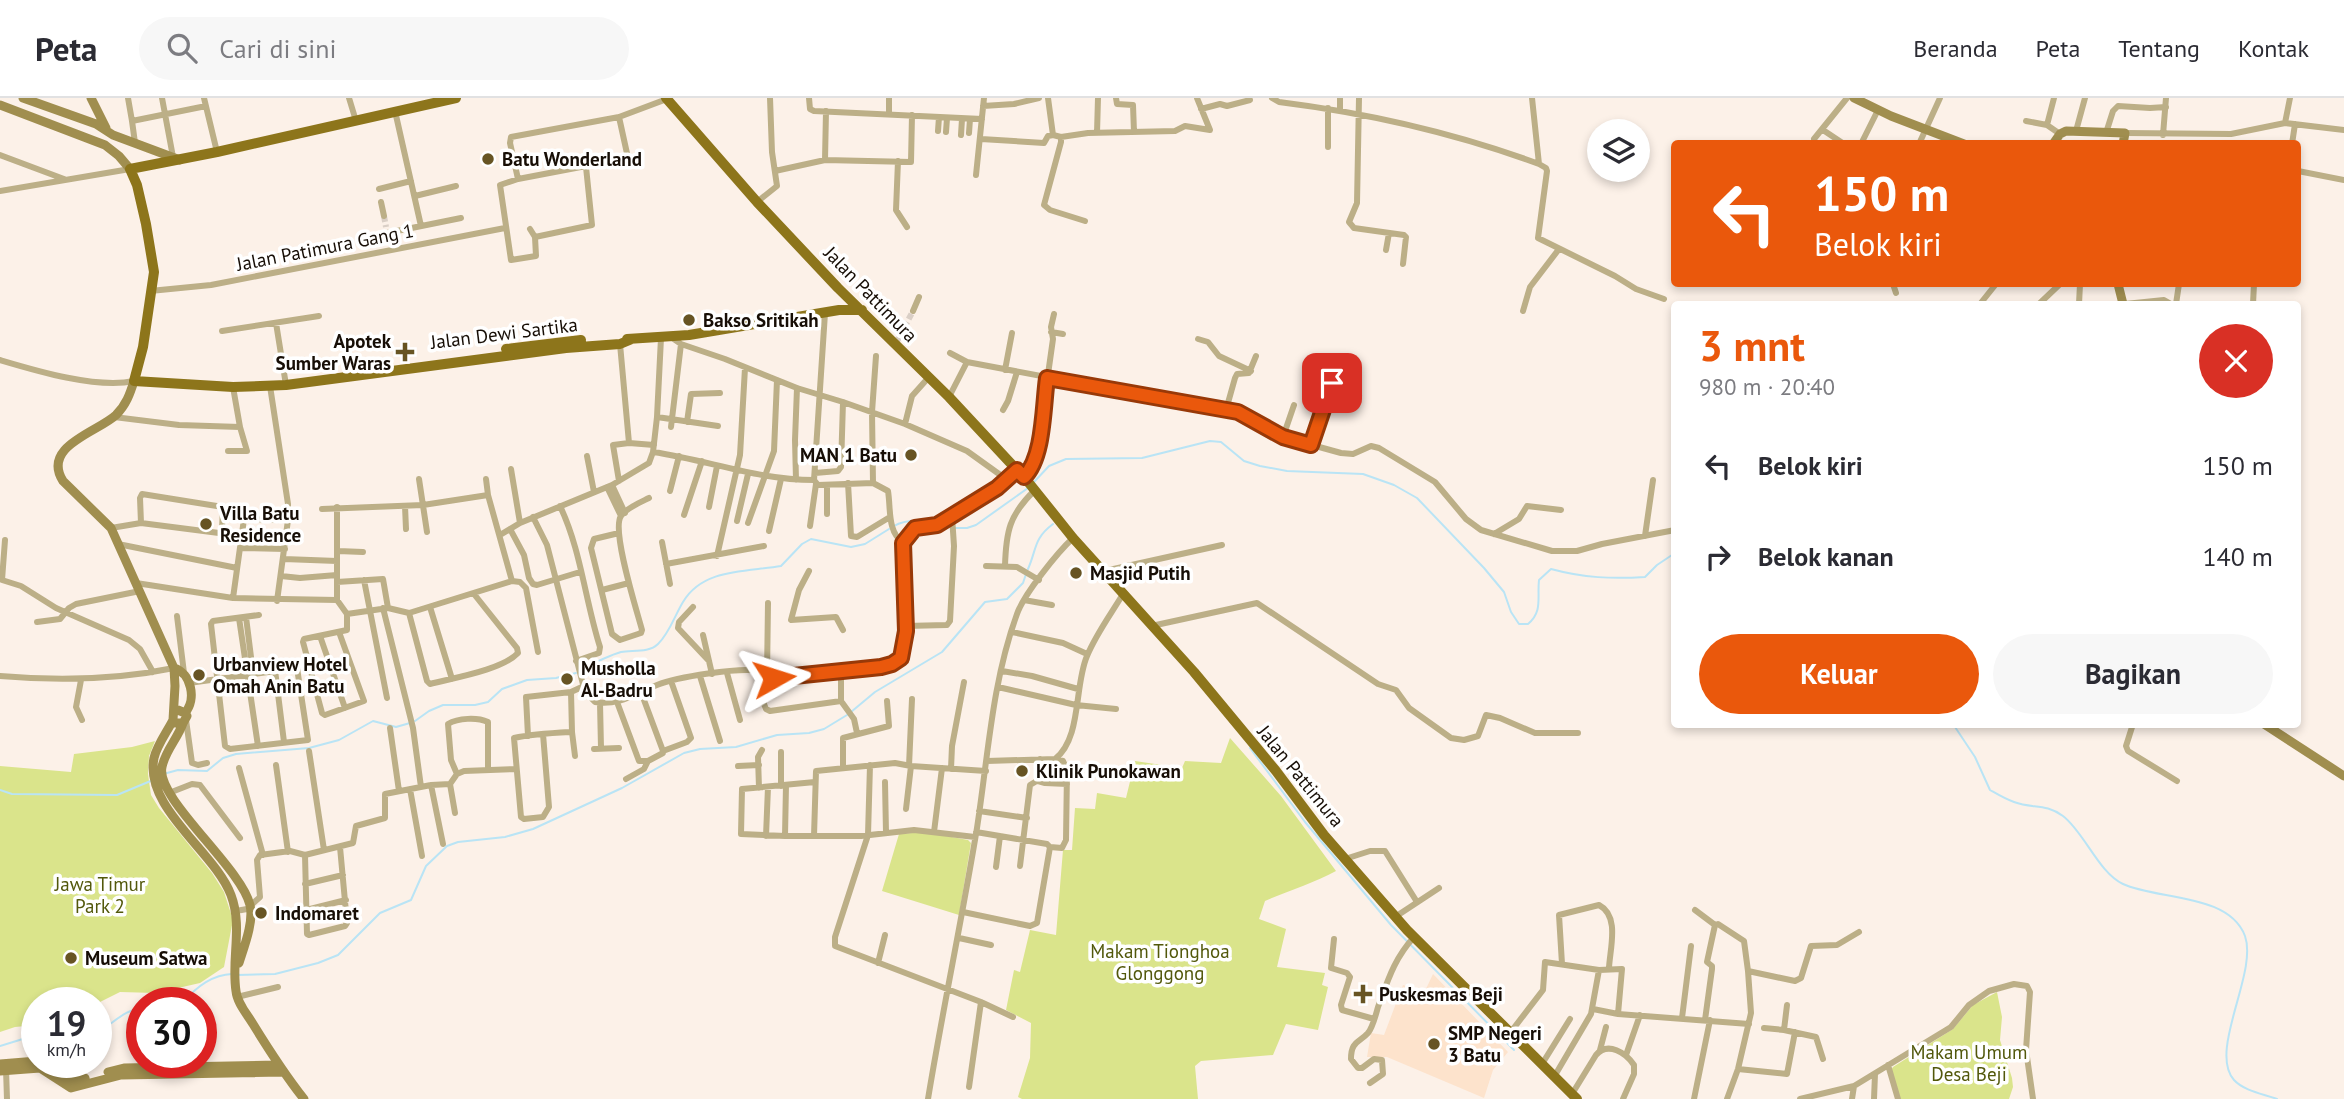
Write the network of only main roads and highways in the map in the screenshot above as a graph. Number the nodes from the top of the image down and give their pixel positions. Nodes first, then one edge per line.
1 (23, 98) edge
2 (91, 98) edge
3 (456, 98) edge
4 (666, 98) edge
5 (1857, 99) edge
6 (429, 101) edge
7 (39, 104) junction
8 (0, 105) edge
9 (34, 117) junction
10 (106, 130) junction
11 (1954, 140) edge
12 (2056, 140) edge
13 (2123, 140) edge
14 (156, 151) junction
15 (176, 159) junction
16 (153, 165) junction
17 (130, 169) junction
18 (838, 288) junction
19 (862, 310) junction
20 (825, 313) junction
21 (632, 339) junction
22 (565, 345) junction
23 (134, 381) junction
24 (1054, 512) junction
25 (1168, 643) junction
26 (174, 668) junction
27 (174, 716) junction
28 (185, 719) junction
29 (2270, 728) edge
30 (2344, 776) edge
31 (159, 777) junction
32 (236, 974) junction
33 (21, 1064) edge
34 (2, 1068) edge
35 (280, 1069) junction
36 (120, 1072) junction
37 (112, 1074) edge
38 (66, 1078) edge
39 (89, 1078) edge
40 (1574, 1096) edge
41 (304, 1099) edge

1 - 7 main road
2 - 10 main road
3 - 6 main road
4 - 18 main road, Jalan Pattimura
5 - 11 main road
6 - 15 main road
7 - 9 main road
7 - 10 main road
8 - 9 main road
9 - 17 main road
10 - 14 main road
12 - 13 main road
14 - 15 main road
14 - 16 main road
15 - 16 main road
16 - 17 main road
17 - 23 main road
18 - 19 main road, Jalan Pattimura
18 - 20 main road
19 - 20 main road, Jalan Dewi Sartika
19 - 24 main road, Jalan Pattimura
20 - 21 main road, Jalan Dewi Sartika
21 - 22 main road, Jalan Dewi Sartika
21 - 22 main road, Jalan Dewi Sartika
22 - 23 main road, Jalan Dewi Sartika
23 - 26 main road
24 - 25 main road, Jalan Pattimura
24 - 25 main road, Jalan Pattimura
25 - 40 main road, Jalan Pattimura
26 - 27 main road
26 - 28 main road
27 - 28 main road
27 - 31 main road
28 - 31 main road
29 - 30 main road
31 - 32 main road
31 - 32 main road
32 - 35 main road
33 - 34 main road
34 - 36 main road
35 - 36 main road
35 - 41 main road
36 - 37 main road
38 - 39 main road

